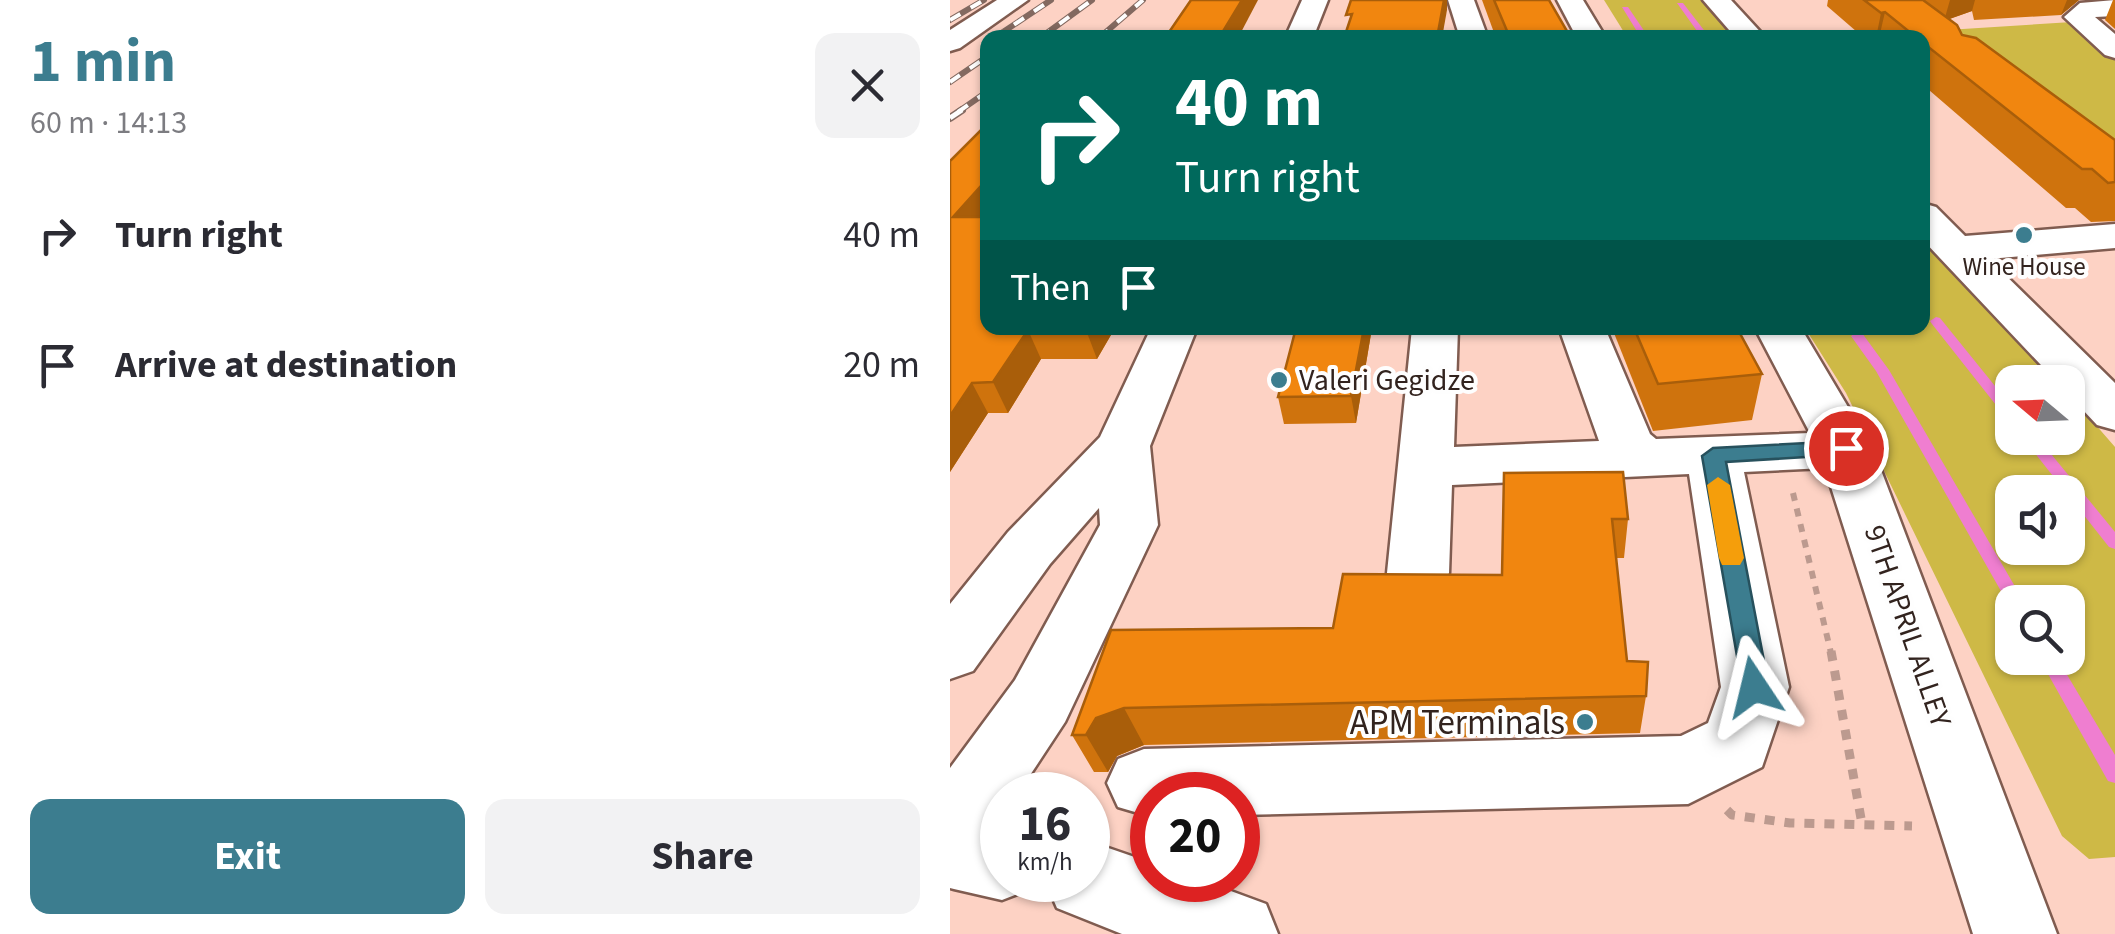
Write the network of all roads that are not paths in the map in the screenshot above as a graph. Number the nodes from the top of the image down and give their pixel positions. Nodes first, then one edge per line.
1 (1015, 0) edge
2 (1315, 0) edge
3 (1461, 0) edge
4 (1570, 0) edge
5 (1716, 0) edge
6 (2059, 0) edge
7 (2102, 8) edge
8 (1302, 30) edge
9 (1471, 30) edge
10 (1587, 30) edge
11 (1744, 30) edge
12 (950, 42) edge
13 (2115, 49) edge
14 (1930, 223) edge
15 (2115, 236) edge
16 (1956, 249) junction
17 (1171, 335) edge
18 (1434, 335) edge
19 (1585, 335) edge
20 (1782, 335) edge
21 (2115, 412) edge
22 (1123, 446) junction
23 (1846, 448) junction
24 (1713, 456) junction
25 (1644, 458) junction
26 (1425, 468) junction
27 (1418, 573) edge
28 (950, 652) edge
29 (1260, 780) edge
30 (962, 840) edge
31 (1110, 889) edge
32 (1236, 934) edge
33 (2015, 934) edge

1 - 12 street
2 - 8 street
3 - 9 street
4 - 10 street
5 - 11 street
6 - 7 street
7 - 13 street
14 - 16 street
15 - 16 street
16 - 21 street
17 - 22 street
18 - 26 street
19 - 25 street
20 - 23 street, 9TH APRIL ALLEY
22 - 28 street
22 - 30 street
23 - 24 street
23 - 33 street, 9TH APRIL ALLEY
24 - 25 street
24 - 29 street
25 - 26 street
26 - 27 street
31 - 32 street

